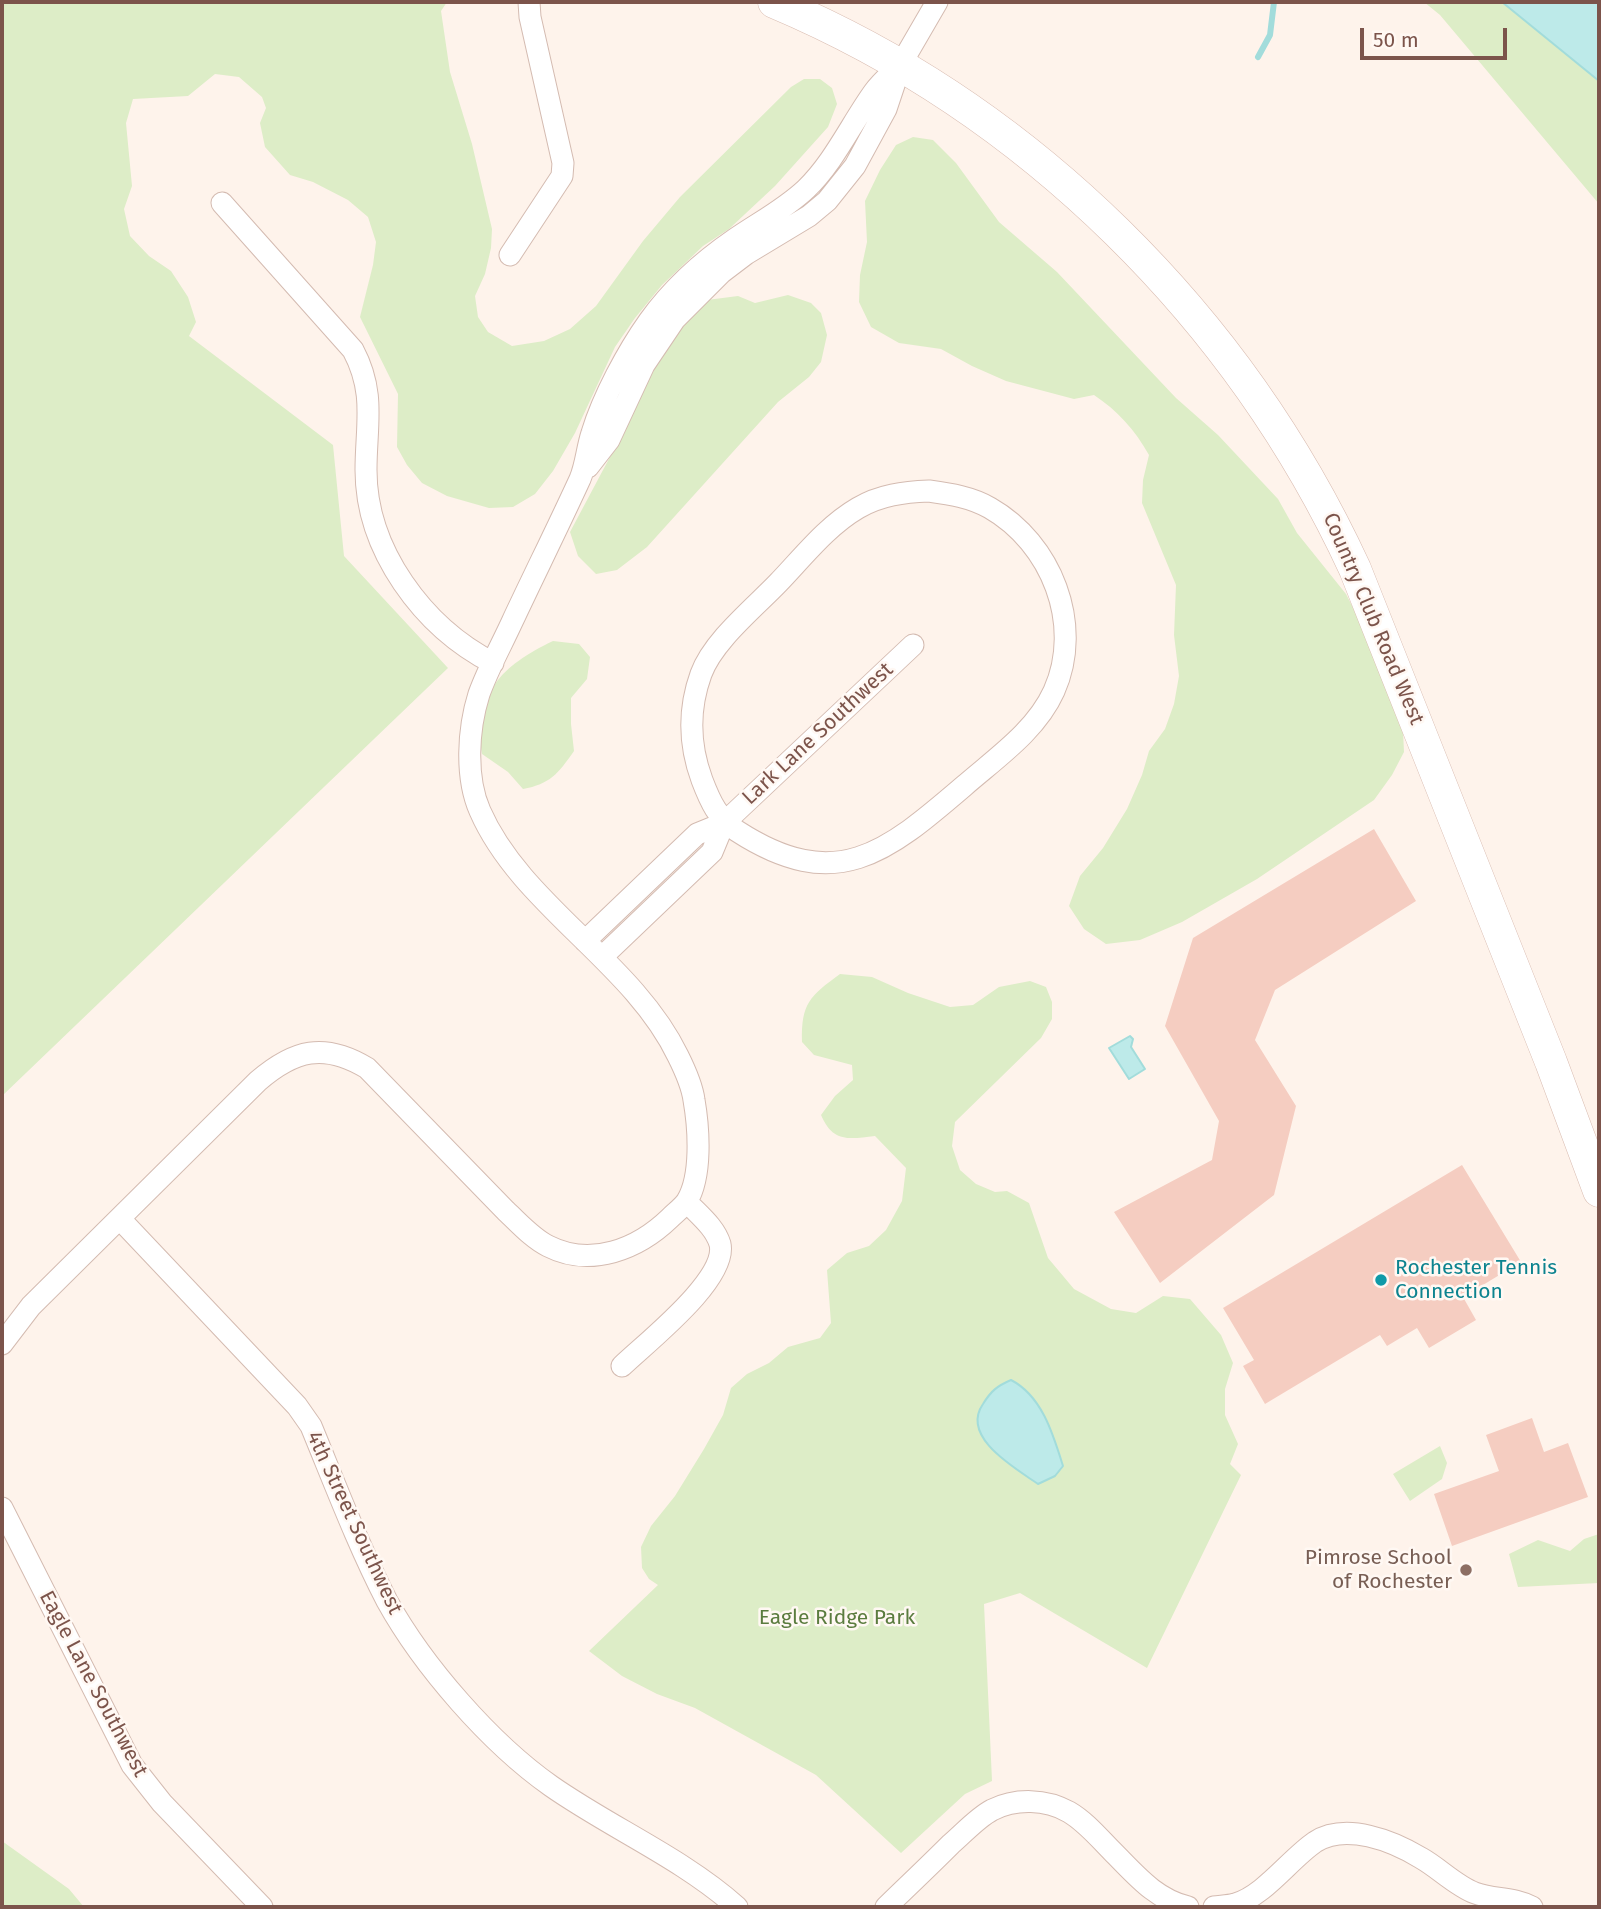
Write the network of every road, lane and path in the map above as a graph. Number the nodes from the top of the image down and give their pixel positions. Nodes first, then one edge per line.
1 (529, 2) edge
2 (774, 2) edge
3 (936, 2) edge
4 (901, 64) junction
5 (222, 203) dead end
6 (510, 255) dead end
7 (913, 645) dead end
8 (493, 663) junction
9 (724, 823) junction
10 (585, 941) junction
11 (602, 957) junction
12 (1599, 1191) edge
13 (687, 1202) junction
14 (120, 1219) junction
15 (2, 1344) edge
16 (622, 1366) dead end
17 (2, 1508) edge
18 (1471, 1900) edge
19 (262, 1907) edge
20 (737, 1907) edge
21 (886, 1907) edge
22 (1188, 1907) edge
23 (1214, 1907) edge
24 (1532, 1907) edge

1 - 6 street
2 - 4 main road, Country Club Road West
3 - 4 street
4 - 8 street
4 - 12 main road, Country Club Road West
5 - 8 street
7 - 9 street, Lark Lane Southwest
8 - 10 street
9 - 9 street
9 - 10 street, Lark Lane Southwest
9 - 11 street, Lark Lane Southwest
10 - 11 street
11 - 13 street
13 - 14 street
13 - 16 street
14 - 15 street
14 - 20 street, 4th Street Southwest
17 - 19 street, Eagle Lane Southwest
18 - 23 street
18 - 24 street
21 - 22 street

